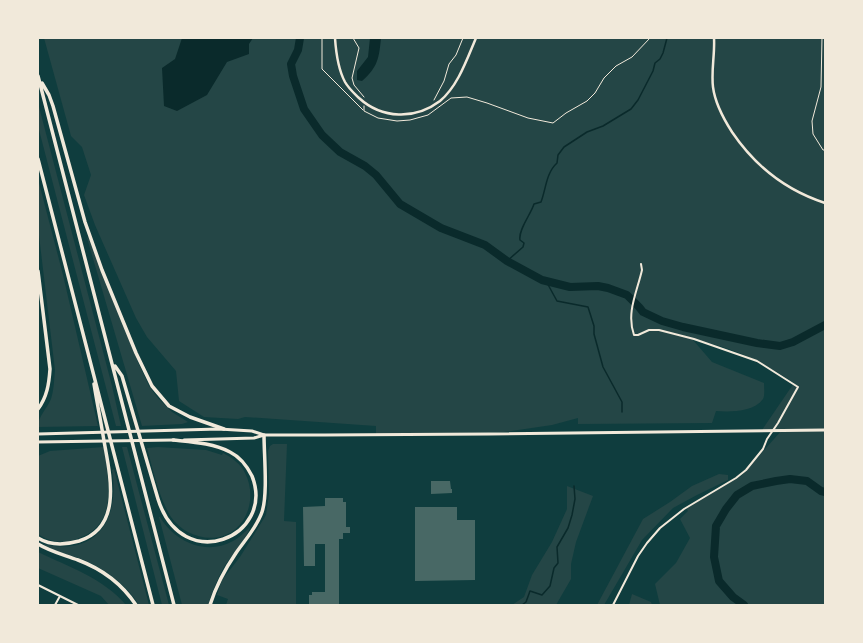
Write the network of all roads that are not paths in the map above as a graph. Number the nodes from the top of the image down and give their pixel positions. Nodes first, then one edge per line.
1 (335, 38) edge
2 (476, 38) edge
3 (714, 38) edge
4 (38, 77) edge
5 (38, 159) edge
6 (825, 203) edge
7 (641, 264) dead end
8 (38, 271) edge
9 (90, 359) junction
10 (113, 362) junction
11 (38, 409) edge
12 (224, 430) junction
13 (825, 430) edge
14 (773, 431) junction
15 (38, 434) edge
16 (264, 435) junction
17 (174, 440) junction
18 (38, 442) edge
19 (38, 538) edge
20 (38, 544) edge
21 (38, 586) edge
22 (60, 596) junction
23 (55, 605) edge
24 (78, 605) edge
25 (136, 605) edge
26 (153, 605) edge
27 (174, 605) edge
28 (210, 605) edge
29 (613, 605) edge

1 - 2 street
3 - 6 street
4 - 10 highway
4 - 12 highway
5 - 9 highway
7 - 14 street
8 - 11 highway
9 - 19 highway
9 - 26 highway
10 - 17 highway
10 - 27 highway
12 - 15 main road
12 - 16 main road
13 - 14 main road
14 - 16 main road
14 - 29 street
16 - 17 main road
16 - 28 highway
17 - 18 main road
20 - 25 highway
21 - 22 street
22 - 23 street
22 - 24 street

